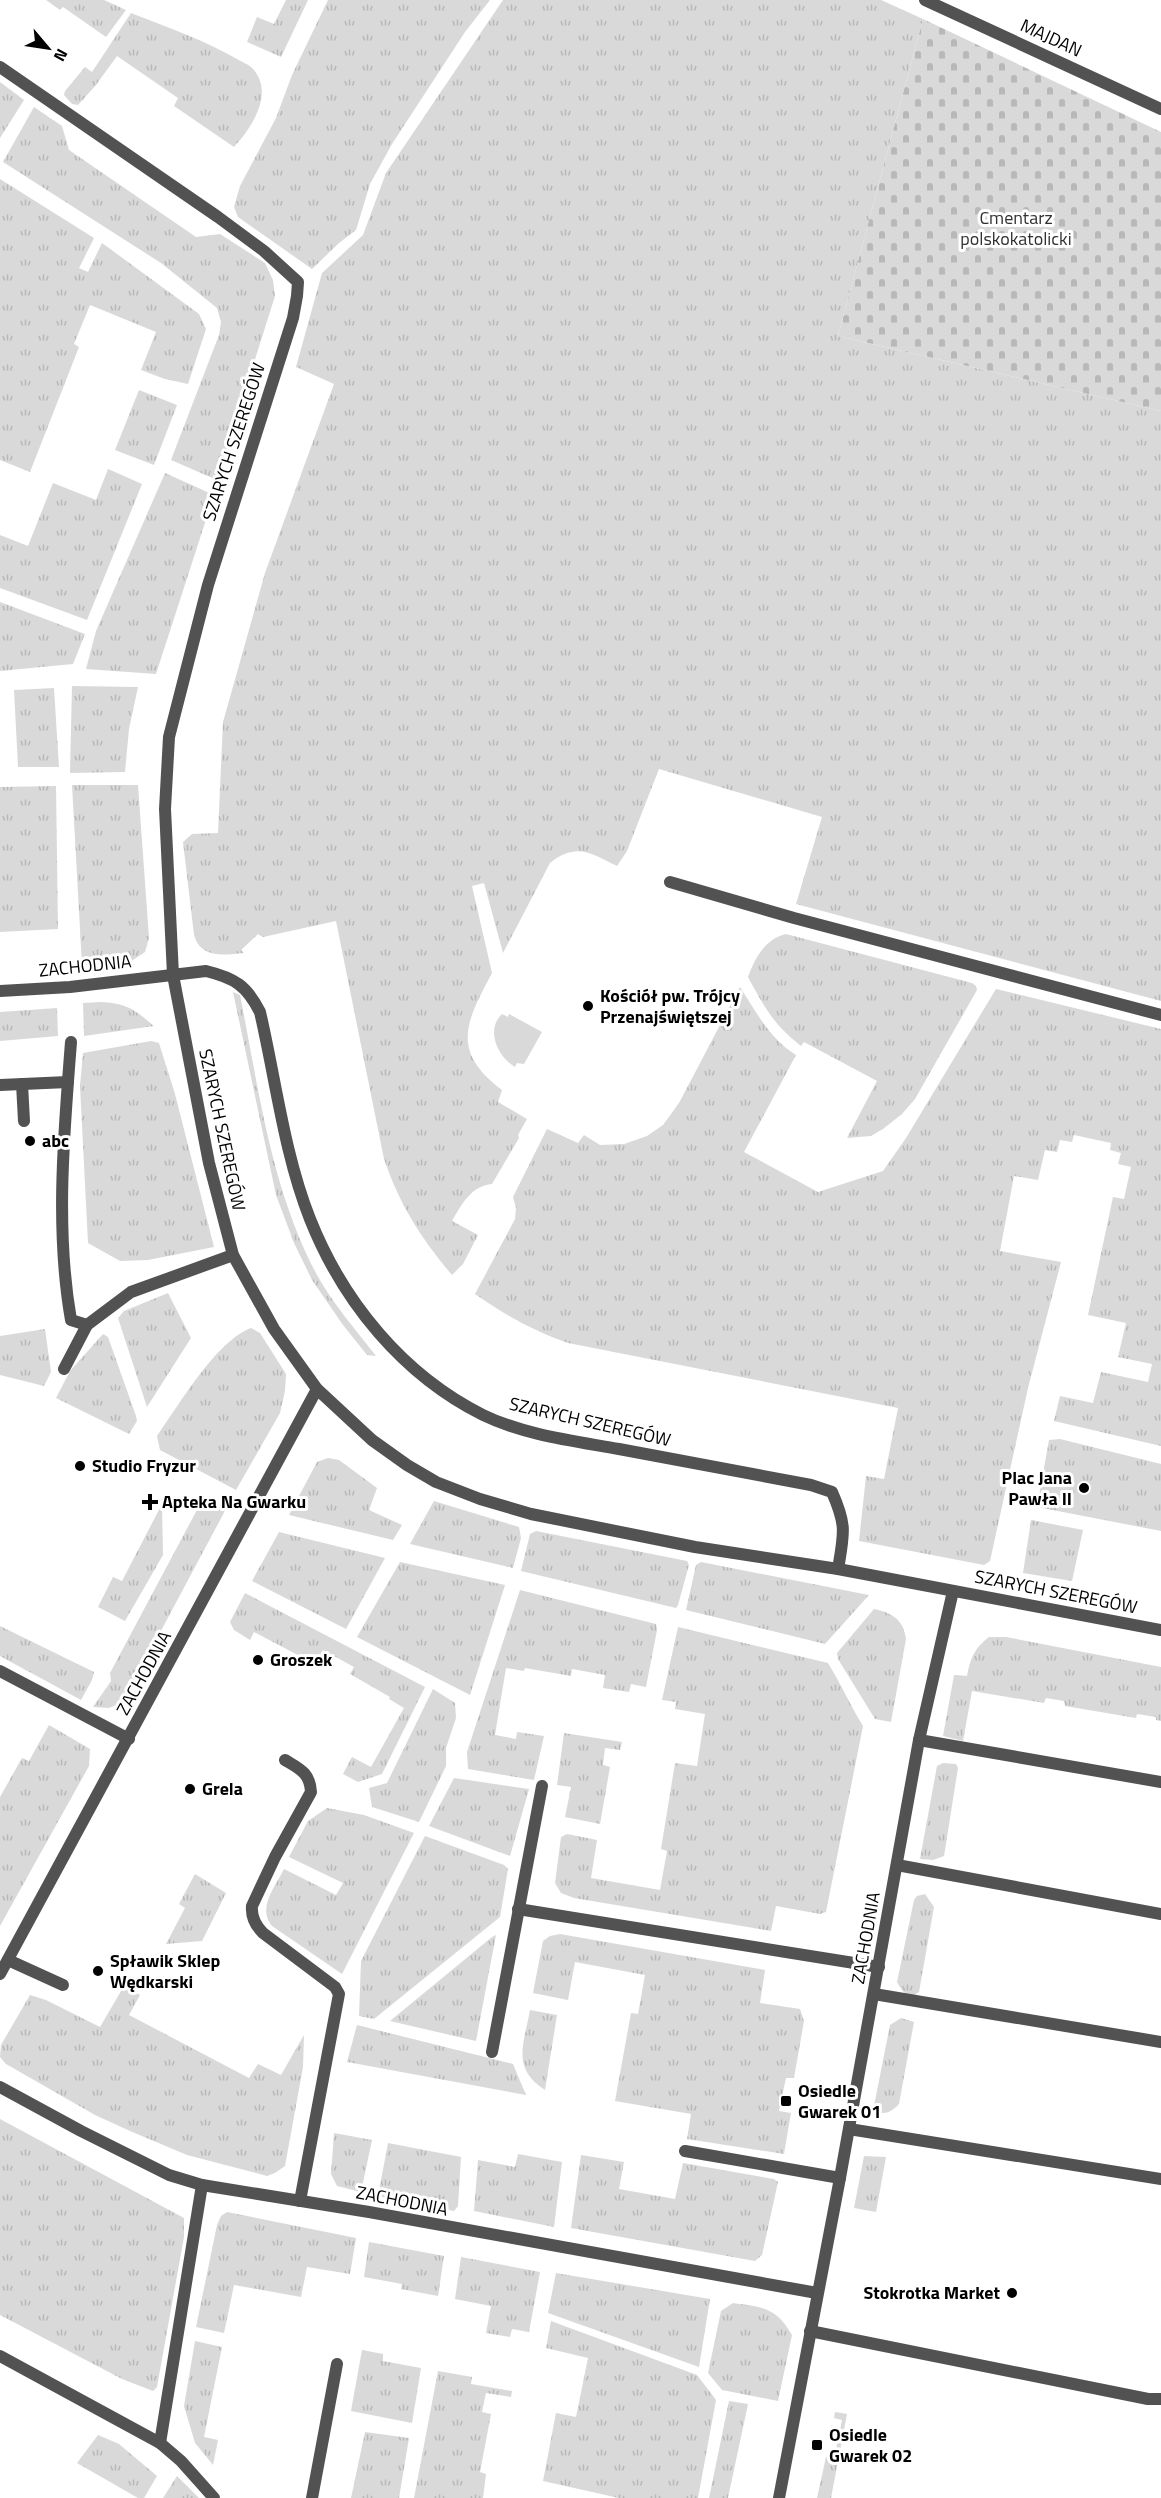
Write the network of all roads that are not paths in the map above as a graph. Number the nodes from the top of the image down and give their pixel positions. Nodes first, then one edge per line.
1 (925, 0) edge
2 (0, 67) edge
3 (1161, 109) edge
4 (670, 882) dead end
5 (173, 975) junction
6 (0, 991) edge
7 (1161, 1015) edge
8 (71, 1042) dead end
9 (68, 1082) junction
10 (22, 1084) junction
11 (0, 1085) edge
12 (24, 1120) dead end
13 (233, 1255) junction
14 (87, 1325) junction
15 (64, 1369) dead end
16 (317, 1389) junction
17 (838, 1569) junction
18 (953, 1591) junction
19 (1161, 1630) edge
20 (0, 1671) edge
21 (129, 1739) junction
22 (919, 1740) junction
23 (285, 1760) dead end
24 (1161, 1782) edge
25 (542, 1786) dead end
26 (897, 1865) junction
27 (518, 1909) junction
28 (1161, 1914) edge
29 (8, 1960) junction
30 (879, 1967) junction
31 (0, 1974) edge
32 (63, 1985) dead end
33 (874, 1994) junction
34 (1161, 2042) edge
35 (492, 2052) dead end
36 (0, 2087) edge
37 (849, 2129) junction
38 (685, 2151) dead end
39 (840, 2178) junction
40 (1161, 2179) edge
41 (202, 2185) junction
42 (300, 2201) junction
43 (817, 2293) junction
44 (810, 2331) junction
45 (0, 2356) edge
46 (336, 2364) dead end
47 (1161, 2398) edge
48 (160, 2443) junction
49 (214, 2498) edge
50 (312, 2498) edge
51 (779, 2498) edge

1 - 3 street, MAJDAN
2 - 5 street, SZARYCH SZEREGÓW
4 - 7 street
5 - 6 street, ZACHODNIA
5 - 13 street, SZARYCH SZEREGÓW
5 - 17 street, SZARYCH SZEREGÓW
8 - 9 street
9 - 10 street
9 - 14 street
10 - 11 street
10 - 12 street
13 - 14 street
13 - 16 street, SZARYCH SZEREGÓW
14 - 15 street
16 - 17 street, SZARYCH SZEREGÓW
16 - 21 street, ZACHODNIA
17 - 18 street, SZARYCH SZEREGÓW
18 - 19 street, SZARYCH SZEREGÓW
18 - 22 street, ZACHODNIA
20 - 21 street
21 - 29 street, ZACHODNIA
22 - 24 street
22 - 26 street, ZACHODNIA
23 - 42 street
25 - 27 street
26 - 28 street
26 - 30 street, ZACHODNIA
27 - 30 street
27 - 35 street
29 - 31 street, ZACHODNIA
29 - 32 street
30 - 33 street, ZACHODNIA
33 - 34 street
33 - 37 street, ZACHODNIA
36 - 41 street, ZACHODNIA
37 - 39 street, ZACHODNIA
37 - 40 street
38 - 39 street
39 - 43 street, ZACHODNIA
41 - 42 street, ZACHODNIA
41 - 48 street
42 - 43 street, ZACHODNIA
43 - 44 street, ZACHODNIA
44 - 47 street
44 - 51 street, ZACHODNIA
45 - 48 street
46 - 50 street
48 - 49 street

